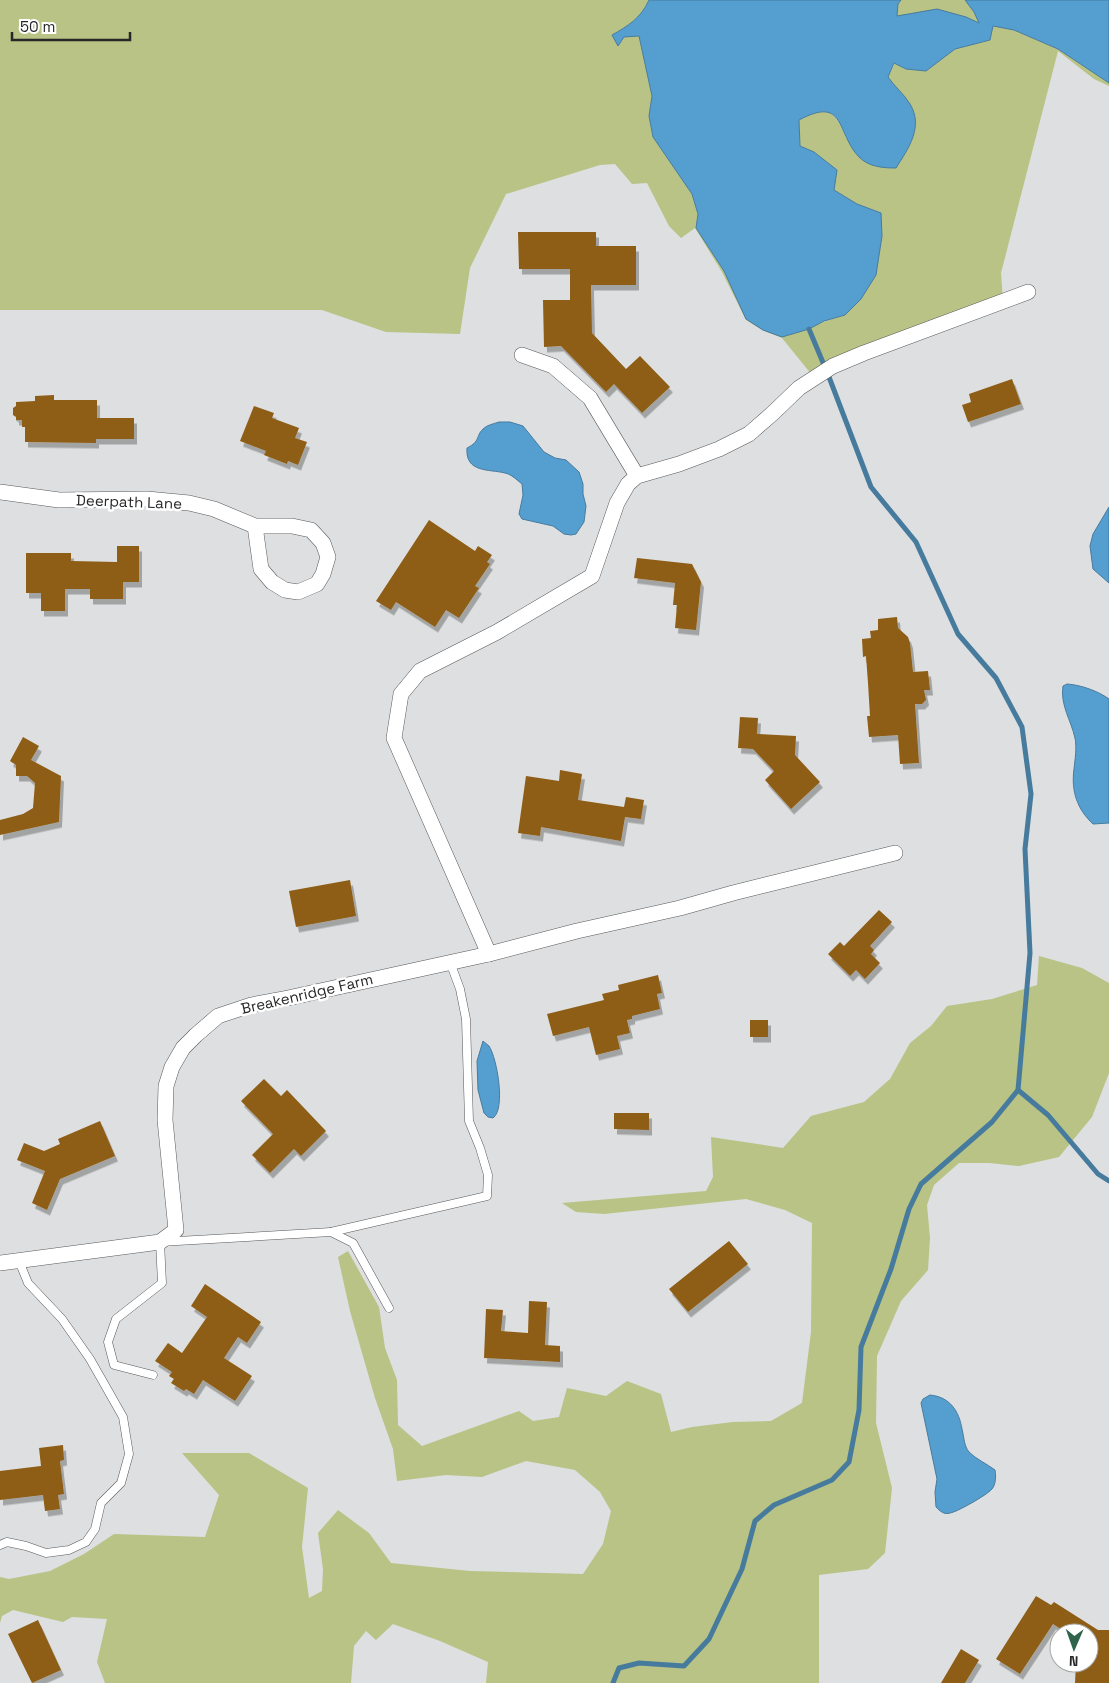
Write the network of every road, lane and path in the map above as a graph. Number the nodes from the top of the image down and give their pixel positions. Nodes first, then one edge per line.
1 (1028, 292) dead end
2 (522, 355) dead end
3 (637, 476) junction
4 (0, 492) edge
5 (255, 526) junction
6 (895, 853) dead end
7 (489, 954) junction
8 (450, 962) junction
9 (331, 1232) junction
10 (160, 1242) junction
11 (20, 1261) junction
12 (0, 1263) edge
13 (389, 1308) dead end
14 (153, 1375) dead end
15 (0, 1545) edge

1 - 3 street
2 - 3 street
3 - 7 street
4 - 5 street, Deerpath Lane
5 - 5 street, Deerpath Lane
6 - 7 street, Breakenridge Farm
7 - 8 street, Breakenridge Farm
8 - 9 lane
8 - 10 street, Breakenridge Farm
9 - 10 lane
9 - 13 lane
10 - 11 street
10 - 14 lane
11 - 12 street
11 - 15 lane

